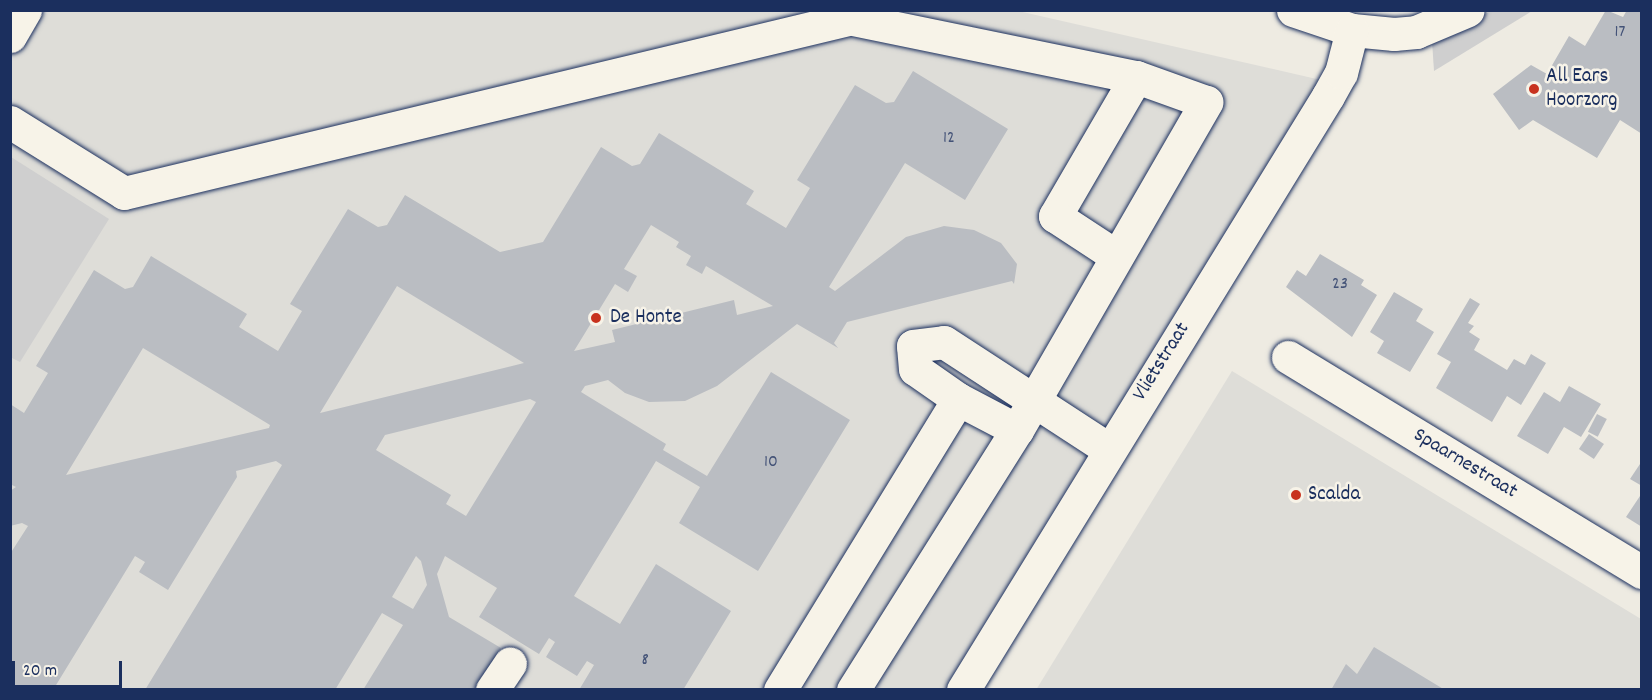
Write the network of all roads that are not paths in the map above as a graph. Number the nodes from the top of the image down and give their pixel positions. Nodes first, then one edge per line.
1 (25, 10) edge
2 (809, 10) edge
3 (1293, 10) edge
4 (1400, 10) edge
5 (1468, 10) edge
6 (848, 19) junction
7 (1352, 30) junction
8 (10, 36) edge
9 (1136, 77) junction
10 (10, 122) edge
11 (1116, 256) junction
12 (1288, 357) dead end
13 (958, 399) junction
14 (1034, 400) junction
15 (1017, 430) junction
16 (1108, 449) junction
17 (1641, 572) edge
18 (780, 690) edge
19 (852, 690) edge
20 (963, 690) edge

1 - 8 street
2 - 6 street
3 - 7 street
4 - 7 street
5 - 7 street
6 - 9 street
6 - 10 street
7 - 16 street, Vlietstraat
9 - 11 street
9 - 11 street
11 - 14 street
12 - 17 street, Spaarnestraat
13 - 14 street
13 - 15 street
13 - 18 street
14 - 15 street
14 - 16 street
15 - 19 street
16 - 20 street, Vlietstraat

